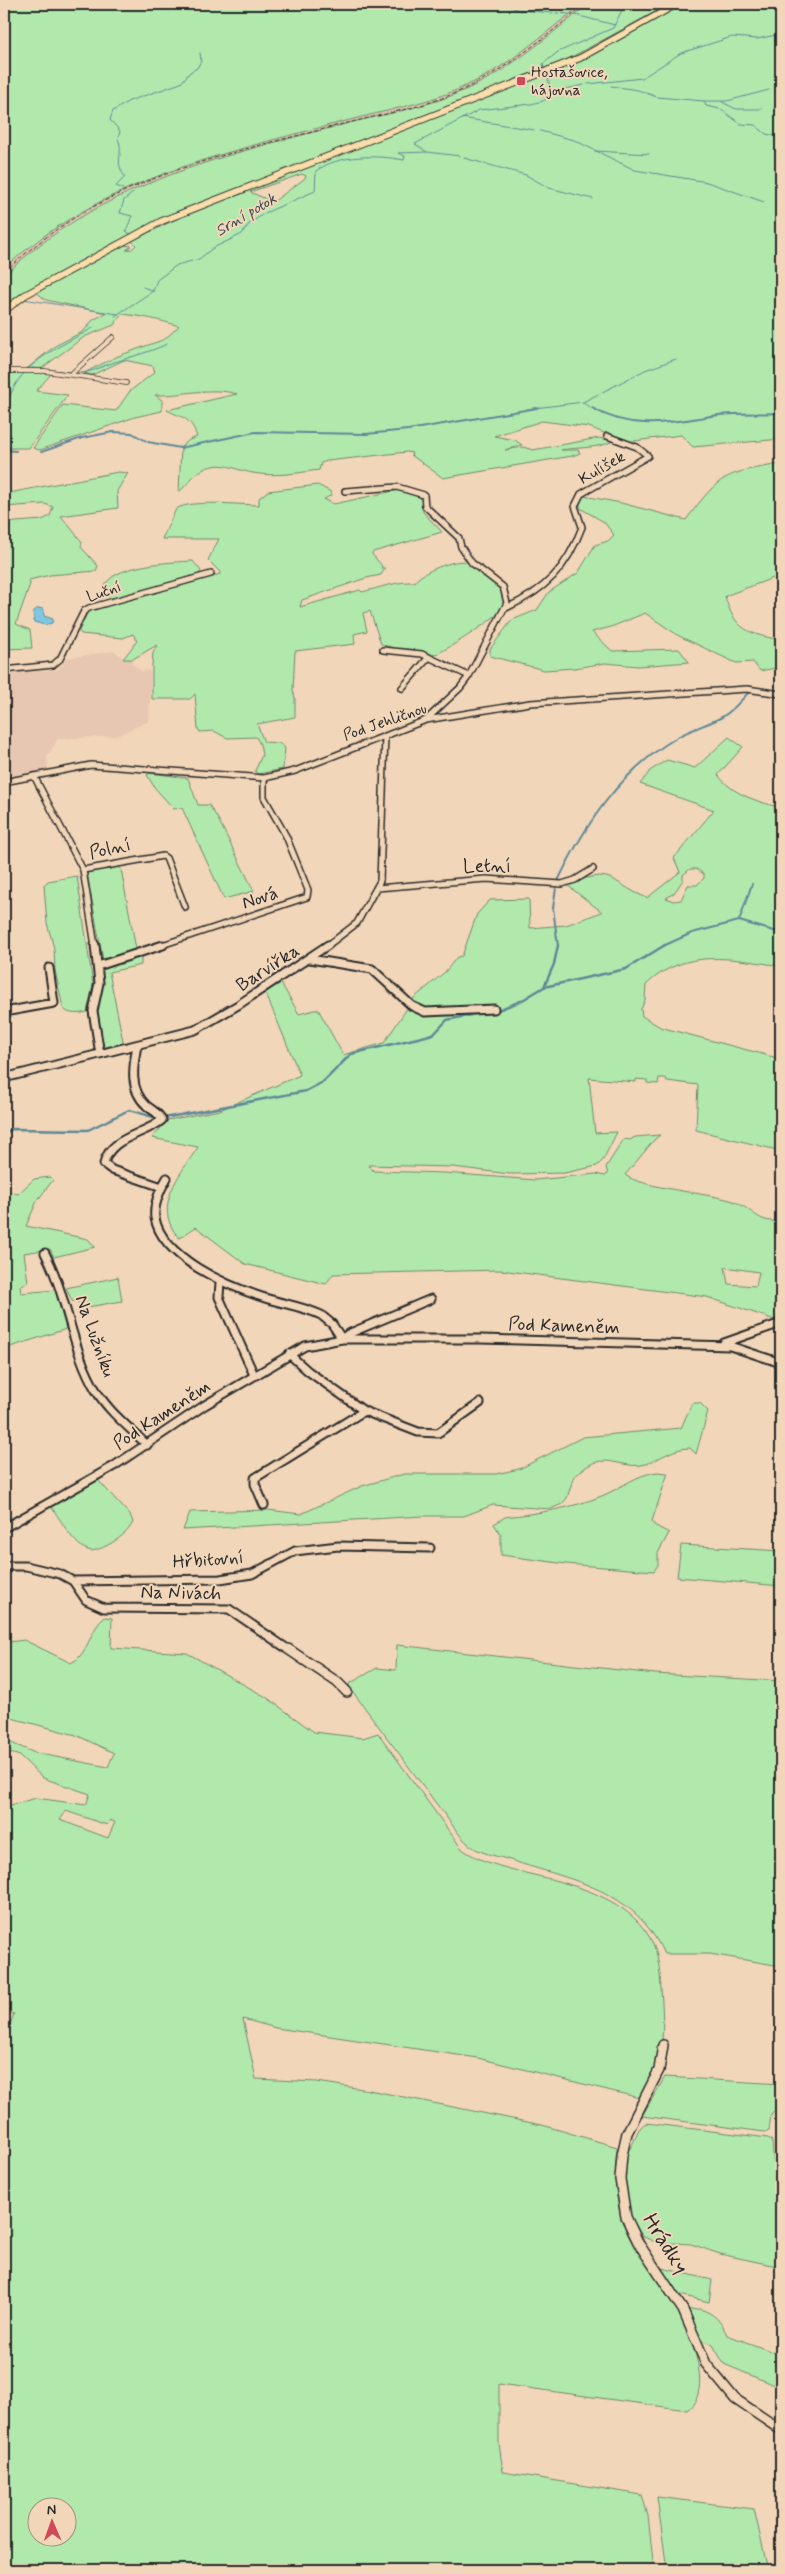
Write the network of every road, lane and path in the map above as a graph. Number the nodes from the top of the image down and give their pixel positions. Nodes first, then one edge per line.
1 (677, 4) edge
2 (4, 311) edge
3 (113, 337) dead end
4 (4, 371) edge
5 (71, 374) junction
6 (126, 383) dead end
7 (607, 436) dead end
8 (345, 491) dead end
9 (211, 574) dead end
10 (506, 608) junction
11 (383, 650) dead end
12 (429, 657) junction
13 (4, 670) edge
14 (469, 676) junction
15 (402, 688) dead end
16 (781, 694) edge
17 (426, 720) junction
18 (385, 736) junction
19 (34, 776) junction
20 (264, 778) junction
21 (4, 782) edge
22 (593, 869) dead end
23 (83, 870) junction
24 (377, 888) junction
25 (185, 907) dead end
26 (310, 958) junction
27 (98, 966) junction
28 (49, 968) dead end
29 (494, 1010) dead end
30 (4, 1012) edge
31 (137, 1045) junction
32 (100, 1054) junction
33 (4, 1078) edge
34 (167, 1178) dead end
35 (162, 1187) junction
36 (45, 1253) dead end
37 (220, 1282) junction
38 (431, 1299) dead end
39 (781, 1322) edge
40 (342, 1339) junction
41 (716, 1345) junction
42 (289, 1354) junction
43 (781, 1363) edge
44 (254, 1374) junction
45 (480, 1403) dead end
46 (364, 1411) junction
47 (147, 1445) junction
48 (264, 1505) dead end
49 (4, 1528) edge
50 (430, 1548) dead end
51 (4, 1566) edge
52 (73, 1581) junction
53 (347, 1692) dead end
54 (663, 2045) dead end
55 (781, 2430) edge

1 - 2 main road
3 - 5 street
4 - 5 street
5 - 6 street
7 - 10 street, Kulíšek
8 - 10 street
9 - 13 street, Luční
10 - 14 street, Kulíšek
11 - 12 street
12 - 14 street
12 - 15 street
14 - 17 street, Kulíšek
16 - 17 street, Pod Jehličnou
17 - 18 street, Pod Jehličnou
18 - 20 street, Pod Jehličnou
18 - 24 street, Barvířka
19 - 20 street, Pod Jehličnou
19 - 21 street, Pod Jehličnou
19 - 23 street, Polní
20 - 27 street, Nová
22 - 24 street, Letní
23 - 25 street, Polní
23 - 27 street
24 - 26 street, Barvířka
26 - 29 street
26 - 31 street, Barvířka
27 - 32 street
28 - 30 street
31 - 32 street, Barvířka
31 - 35 street
32 - 33 street, Barvířka
34 - 35 street
35 - 37 street
36 - 47 street, Na Lužníku
37 - 40 street
37 - 44 street
38 - 40 street, Pod Kameněm
39 - 41 street
40 - 41 street, Pod Kameněm
40 - 42 street, Pod Kameněm
41 - 43 street, Pod Kameněm
42 - 44 street, Pod Kameněm
42 - 46 street
44 - 47 street, Pod Kameněm
45 - 46 street
46 - 48 street
47 - 49 street, Pod Kameněm
50 - 52 street, Hřbitovní
51 - 52 street, Na Nivách
52 - 53 street, Na Nivách
54 - 55 street, Hrádky

